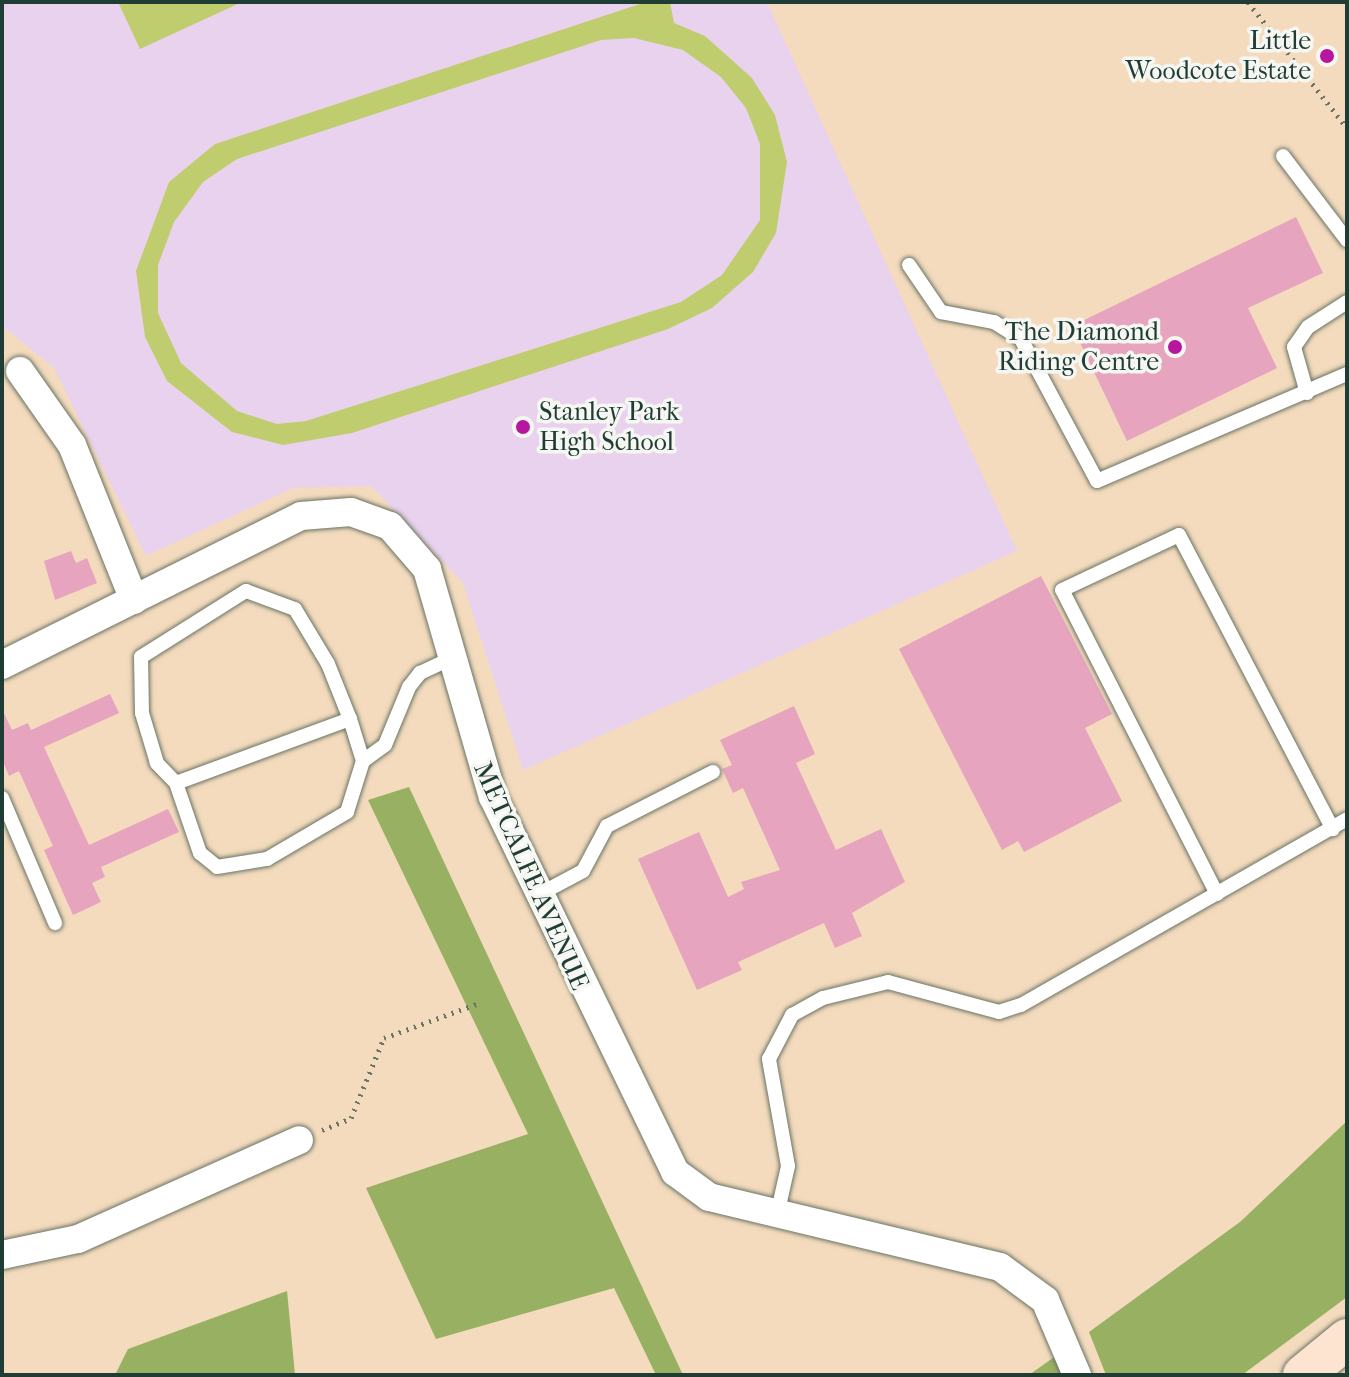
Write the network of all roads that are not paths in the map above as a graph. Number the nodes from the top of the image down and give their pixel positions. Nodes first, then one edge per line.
1 (1283, 156) dead end
2 (1347, 240) edge
3 (909, 265) dead end
4 (1347, 302) edge
5 (20, 371) dead end
6 (1347, 374) edge
7 (1307, 393) junction
8 (134, 600) junction
9 (452, 658) junction
10 (2, 665) edge
11 (350, 719) junction
12 (363, 761) junction
13 (713, 772) dead end
14 (176, 783) junction
15 (2, 798) edge
16 (1347, 819) edge
17 (1333, 829) junction
18 (1217, 894) junction
19 (537, 896) junction
20 (55, 923) dead end
21 (299, 1140) road end
22 (777, 1215) junction
23 (2, 1255) edge
24 (1347, 1339) edge
25 (1077, 1375) edge
26 (1303, 1375) edge

1 - 2 lane
3 - 7 lane
4 - 7 lane
5 - 8 street
6 - 7 lane
8 - 9 street, METCALFE AVENUE
8 - 10 street, METCALFE AVENUE
9 - 12 lane
9 - 19 street, METCALFE AVENUE
11 - 12 lane
11 - 14 lane
11 - 14 lane
12 - 14 lane
13 - 19 lane
15 - 20 lane
16 - 17 lane
17 - 18 lane
17 - 18 lane
18 - 22 lane
19 - 22 street, METCALFE AVENUE
21 - 23 street
22 - 25 street, METCALFE AVENUE
24 - 26 main road

